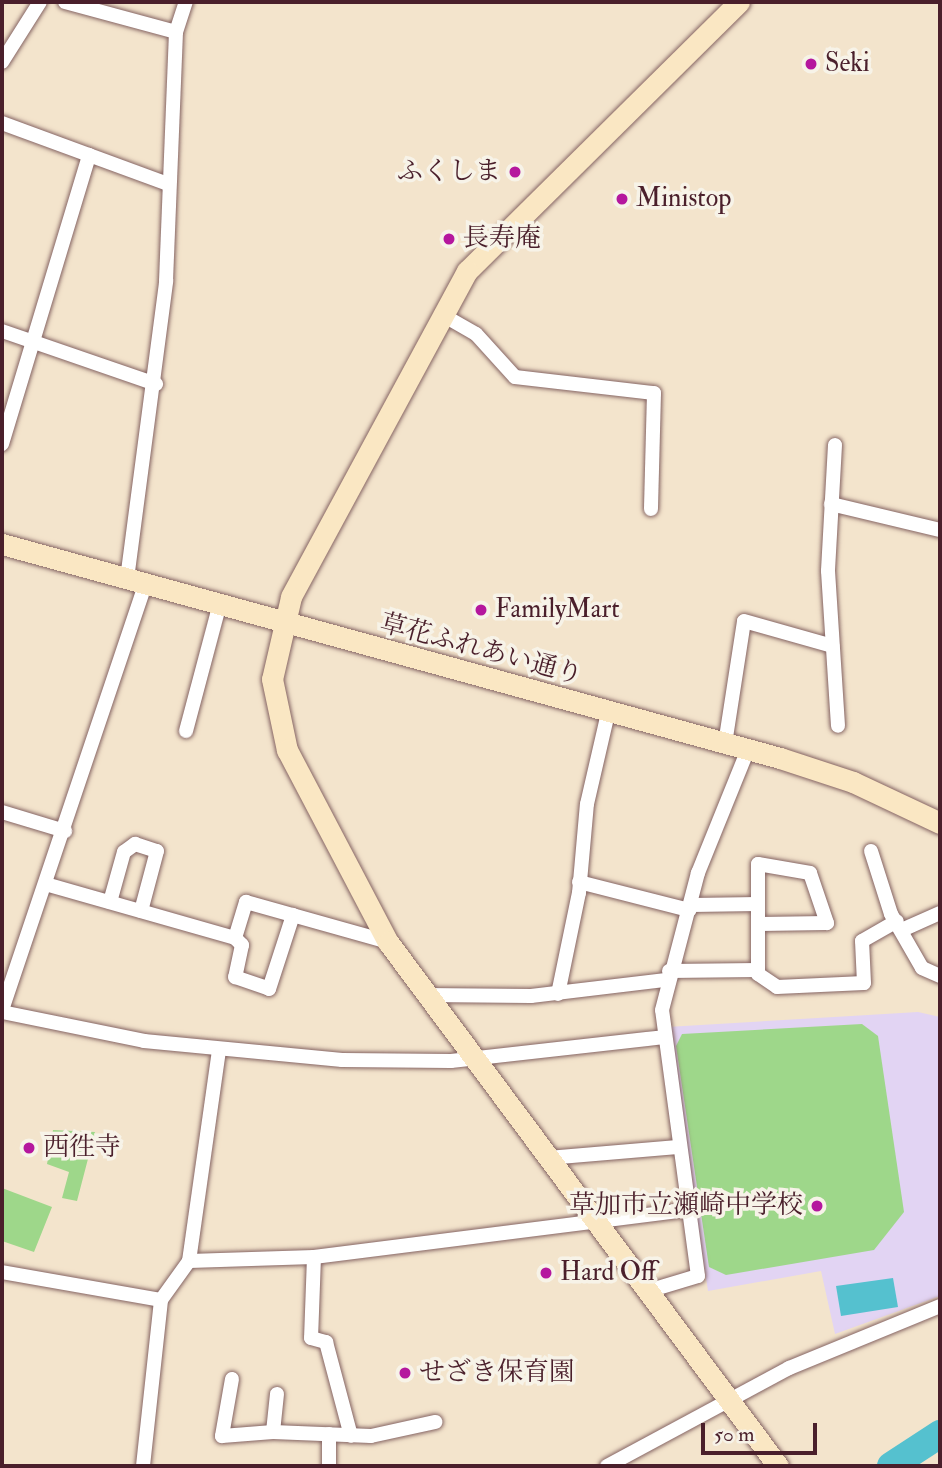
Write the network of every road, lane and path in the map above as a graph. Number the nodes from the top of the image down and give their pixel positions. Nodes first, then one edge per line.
1 (40, 2) edge
2 (65, 2) edge
3 (186, 2) edge
4 (739, 2) edge
5 (176, 32) junction
6 (2, 62) edge
7 (2, 123) edge
8 (89, 155) junction
9 (168, 184) junction
10 (441, 314) junction
11 (2, 331) edge
12 (33, 341) junction
13 (156, 384) junction
14 (2, 444) edge
15 (835, 445) dead end
16 (831, 504) junction
17 (651, 509) dead end
18 (940, 530) edge
19 (2, 544) edge
20 (136, 582) junction
21 (219, 607) junction
22 (280, 625) junction
23 (833, 646) junction
24 (608, 713) junction
25 (838, 726) dead end
26 (186, 731) dead end
27 (725, 744) junction
28 (748, 749) junction
29 (2, 812) edge
30 (940, 823) edge
31 (65, 831) junction
32 (871, 851) dead end
33 (579, 882) junction
34 (49, 884) junction
35 (110, 902) junction
36 (758, 904) junction
37 (690, 907) junction
38 (141, 911) junction
39 (940, 913) edge
40 (293, 915) junction
41 (760, 924) junction
42 (900, 925) junction
43 (235, 938) junction
44 (388, 942) junction
45 (758, 970) junction
46 (668, 976) junction
47 (940, 976) edge
48 (558, 993) junction
49 (425, 995) junction
50 (2, 1011) edge
51 (664, 1037) junction
52 (219, 1050) junction
53 (473, 1058) junction
54 (677, 1147) junction
55 (549, 1158) junction
56 (686, 1210) junction
57 (598, 1226) junction
58 (314, 1257) junction
59 (189, 1261) junction
60 (2, 1272) edge
61 (648, 1291) junction
62 (161, 1300) junction
63 (940, 1306) edge
64 (232, 1379) dead end
65 (277, 1394) dead end
66 (727, 1398) junction
67 (435, 1422) dead end
68 (273, 1432) junction
69 (329, 1434) junction
70 (351, 1436) junction
71 (143, 1466) edge
72 (329, 1466) edge
73 (607, 1466) edge
74 (778, 1466) edge

1 - 6 street
2 - 5 street
3 - 5 street
4 - 10 street
5 - 9 street
7 - 8 street
8 - 9 street
8 - 12 street
9 - 13 street
10 - 17 street
10 - 22 street
11 - 12 street
12 - 13 street
12 - 14 street
13 - 20 street
15 - 16 street
16 - 18 street
16 - 23 street
19 - 20 street, 草花ふれあい通り
20 - 21 street, 草花ふれあい通り
20 - 31 street
21 - 22 street, 草花ふれあい通り
21 - 26 street
22 - 24 street, 草花ふれあい通り
22 - 44 street
23 - 25 street
23 - 27 street
24 - 27 street, 草花ふれあい通り
24 - 33 street
27 - 28 street, 草花ふれあい通り
28 - 30 street, 草花ふれあい通り
28 - 37 street
29 - 31 street
31 - 34 street
32 - 42 street
33 - 37 street
33 - 48 street
34 - 35 street
34 - 50 street
35 - 38 street
35 - 38 street
36 - 37 street
36 - 41 street
36 - 41 street
37 - 46 street
38 - 43 street
39 - 42 street
40 - 43 street
40 - 43 street
40 - 44 street
41 - 45 street
42 - 45 street
42 - 47 street
44 - 49 street
45 - 46 street
46 - 48 street
46 - 51 street
48 - 49 street
49 - 53 street
50 - 52 street
51 - 53 street
51 - 54 street
52 - 53 street
52 - 59 street
53 - 55 street
54 - 55 street
54 - 56 street
55 - 57 street
56 - 57 street
56 - 61 street
57 - 58 street
57 - 61 street
58 - 59 street
58 - 70 street
59 - 62 street
60 - 62 street
61 - 66 street
62 - 71 street
63 - 66 street
64 - 68 street
65 - 68 street
66 - 73 street
66 - 74 street
67 - 70 street
68 - 69 street
69 - 70 street
69 - 72 street

